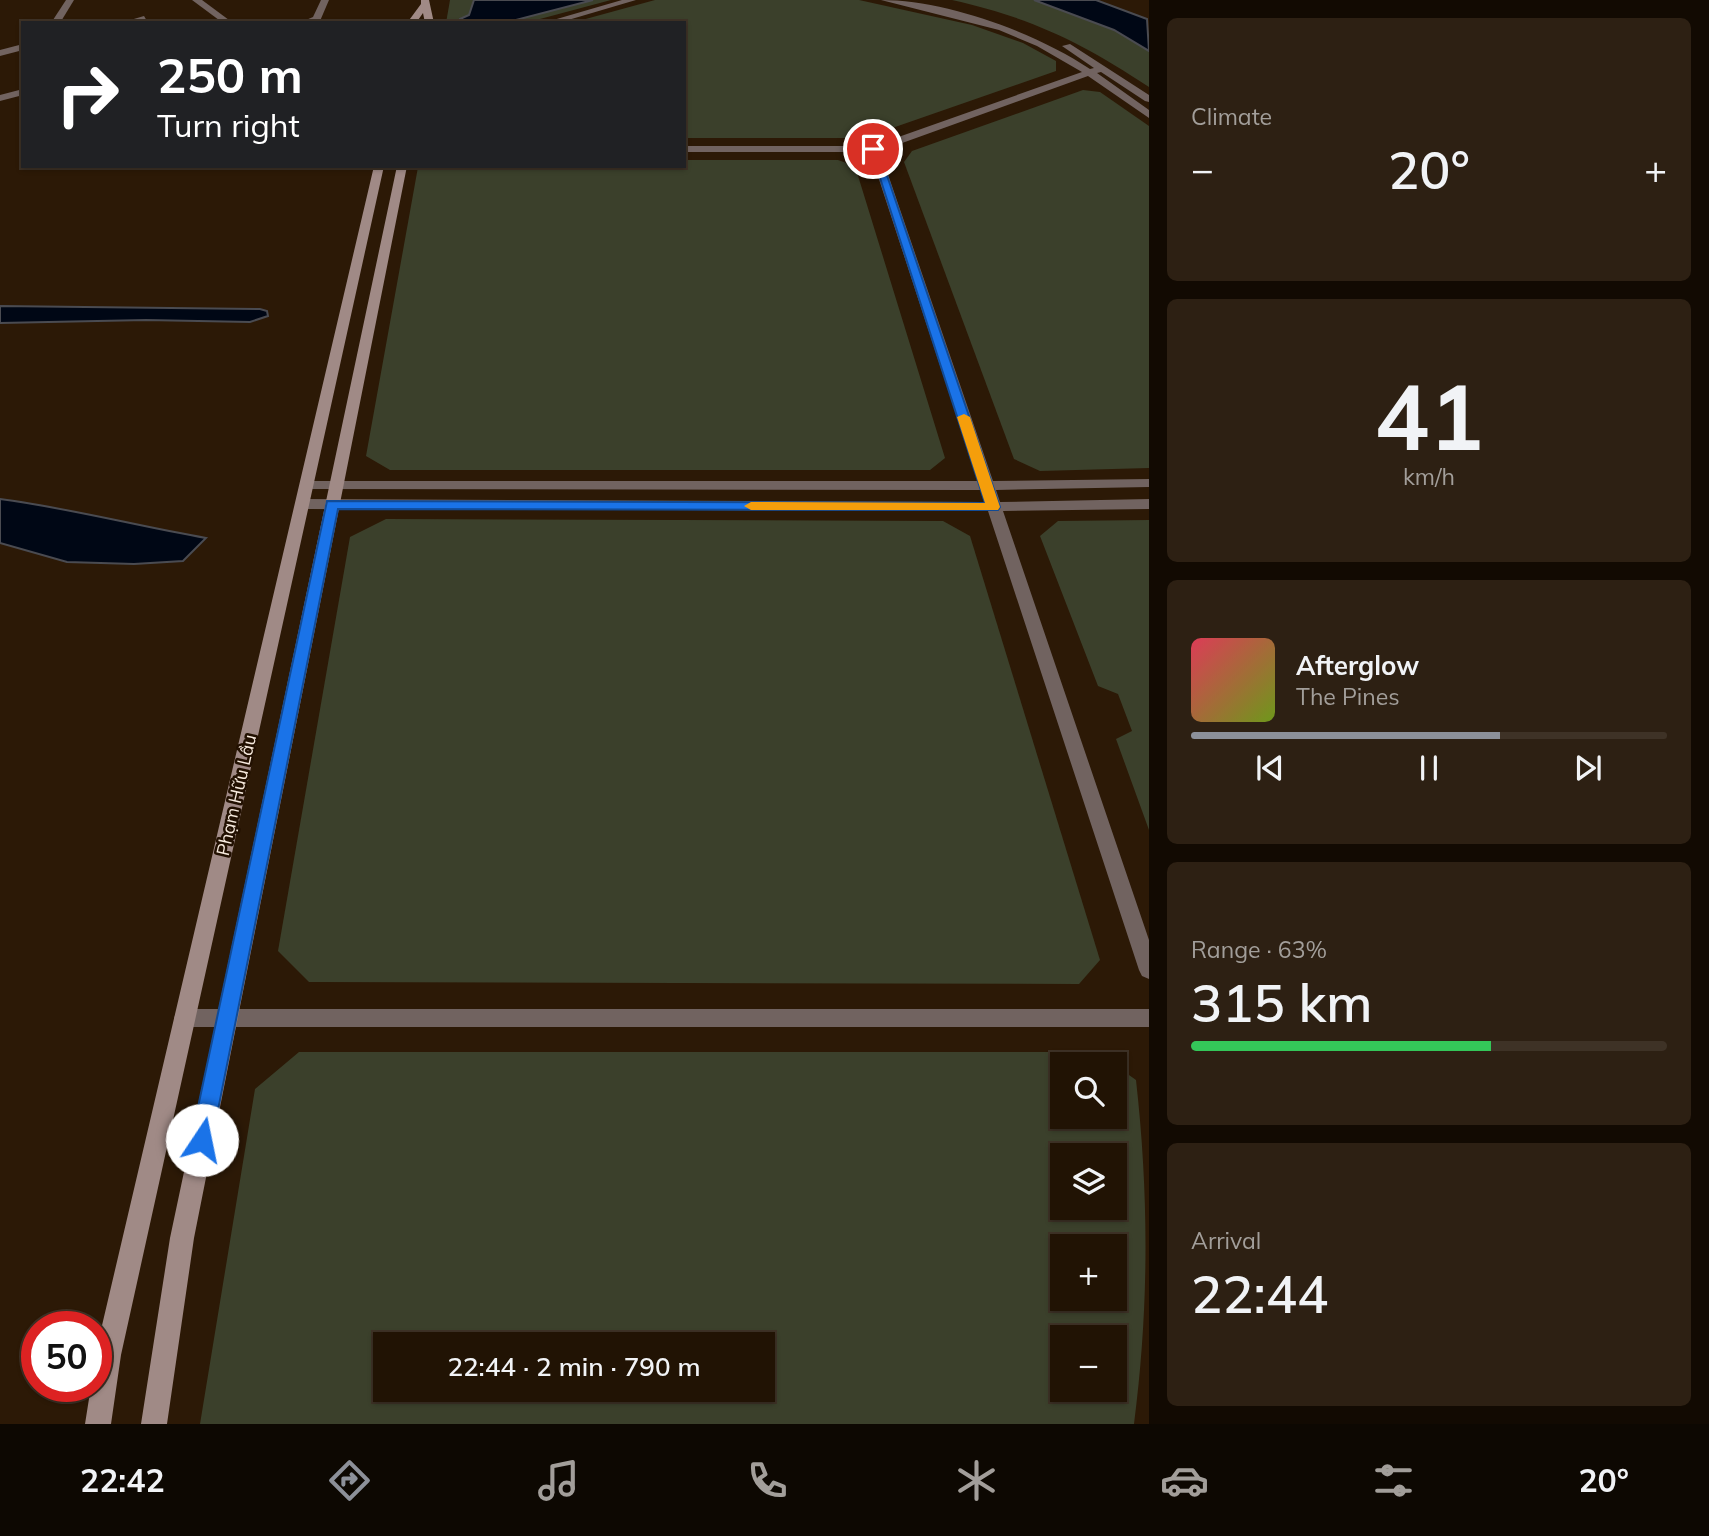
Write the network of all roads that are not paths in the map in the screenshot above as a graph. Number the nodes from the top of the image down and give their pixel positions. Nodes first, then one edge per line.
1 (70, 0) edge
2 (196, 0) edge
3 (326, 0) edge
4 (632, 0) edge
5 (884, 0) edge
6 (921, 0) edge
7 (424, 3) edge
8 (144, 19) dead end
9 (56, 21) edge
10 (137, 21) edge
11 (226, 21) edge
12 (310, 21) edge
13 (412, 21) edge
14 (429, 21) edge
15 (554, 21) edge
16 (21, 47) edge
17 (0, 52) edge
18 (1103, 68) junction
19 (1088, 73) junction
20 (21, 93) edge
21 (0, 98) edge
22 (1149, 99) edge
23 (1149, 115) edge
24 (686, 149) edge
25 (873, 149) junction
26 (379, 168) edge
27 (401, 168) edge
28 (1149, 483) edge
29 (337, 485) junction
30 (987, 486) junction
31 (305, 495) junction
32 (332, 504) junction
33 (1149, 504) edge
34 (994, 507) junction
35 (1149, 970) edge
36 (185, 1018) junction
37 (226, 1018) junction
38 (1149, 1018) edge
39 (98, 1424) edge
40 (154, 1424) edge

1 - 9 street
2 - 11 street
3 - 12 street
4 - 15 street
5 - 19 street
6 - 18 street
7 - 13 main road
7 - 14 main road
8 - 10 street
16 - 17 street
18 - 19 street
18 - 22 street
19 - 23 street
19 - 25 street
20 - 21 street
24 - 25 street
25 - 30 street
26 - 31 main road, Phạm Hữu Lầu
27 - 29 main road, Phạm Hữu Lầu
28 - 30 street
29 - 30 street
29 - 31 street
29 - 32 main road, Phạm Hữu Lầu
30 - 34 street
31 - 32 street
31 - 36 main road, Phạm Hữu Lầu
32 - 34 street
32 - 37 main road, Phạm Hữu Lầu
33 - 34 street
34 - 35 street
36 - 37 street
36 - 39 main road, Phạm Hữu Lầu
37 - 38 street
37 - 40 main road, Phạm Hữu Lầu

